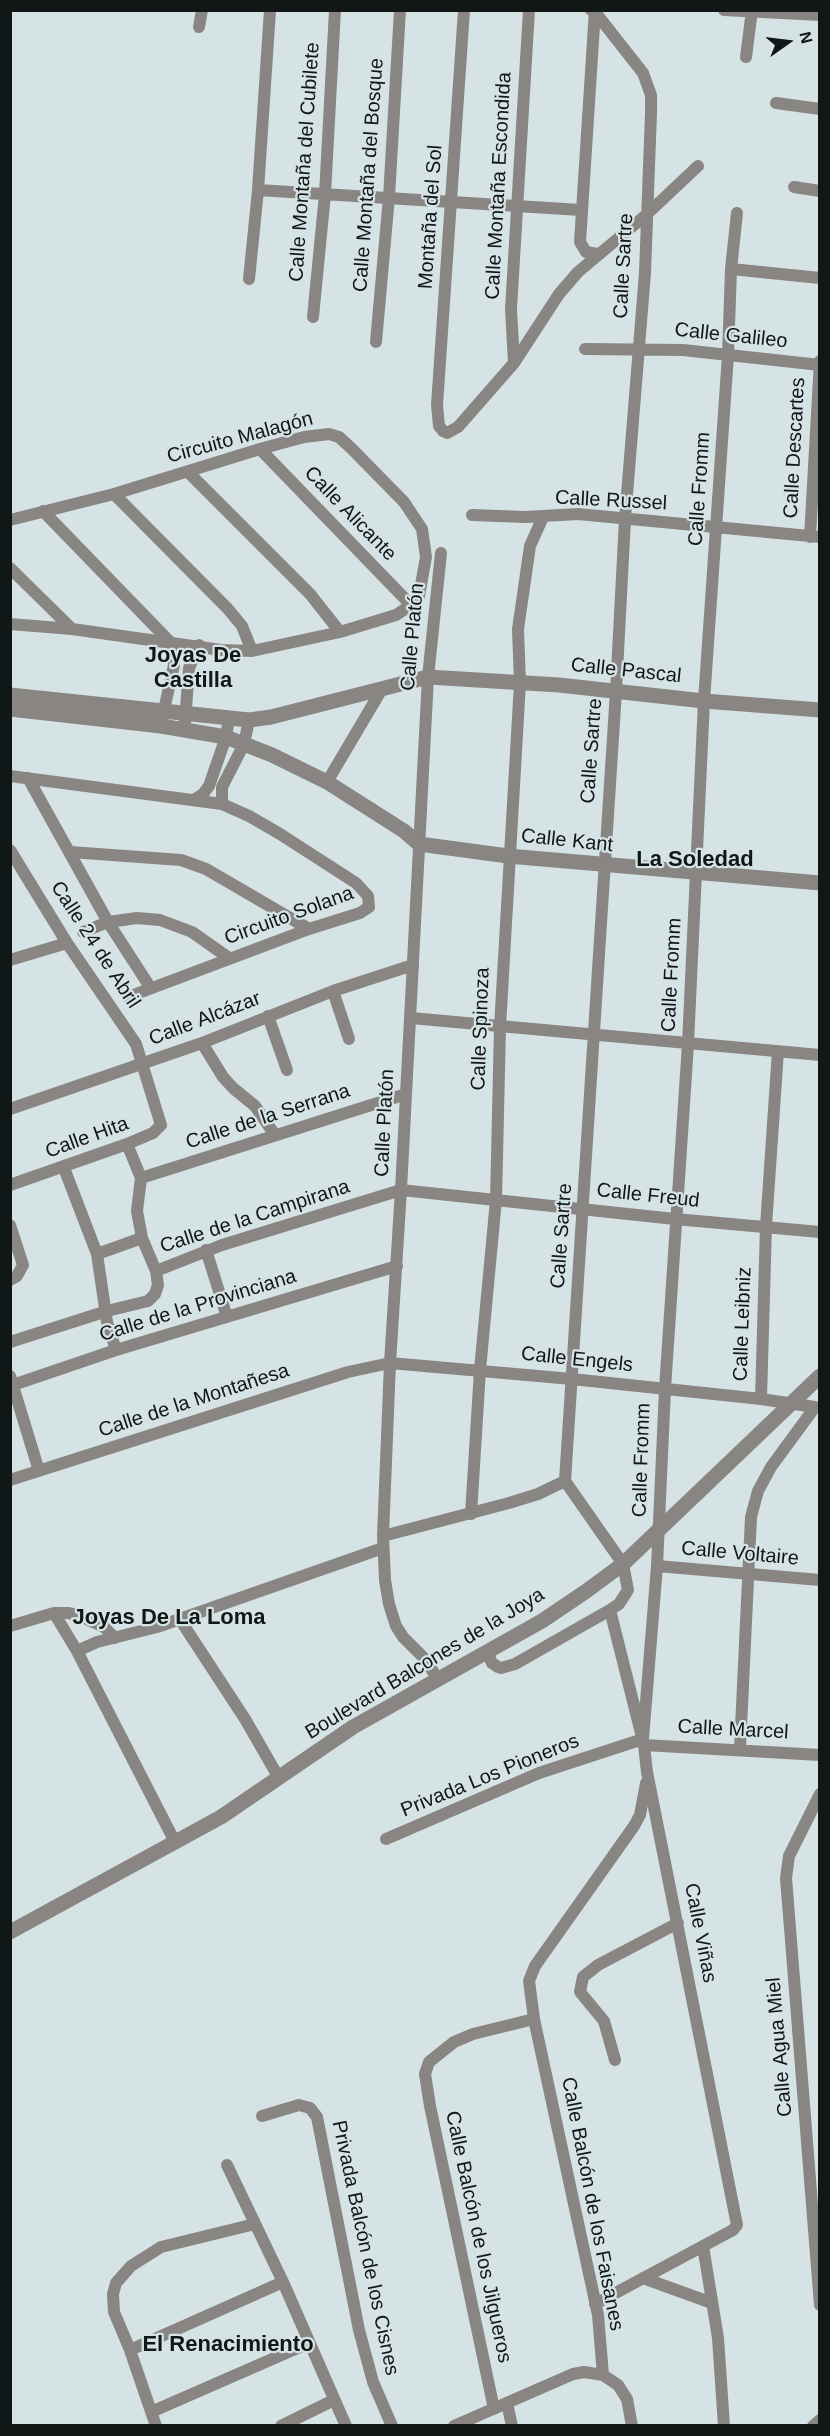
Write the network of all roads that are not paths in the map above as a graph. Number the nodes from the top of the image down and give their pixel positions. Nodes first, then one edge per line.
1 (202, 10) edge
2 (270, 10) edge
3 (335, 10) edge
4 (400, 10) edge
5 (464, 10) edge
6 (529, 10) edge
7 (724, 10) edge
8 (594, 11) edge
9 (752, 12) edge
10 (819, 15) edge
11 (200, 27) dead end
12 (746, 57) dead end
13 (776, 103) dead end
14 (819, 109) edge
15 (698, 166) dead end
16 (794, 187) dead end
17 (258, 190) junction
18 (819, 191) edge
19 (325, 194) junction
20 (389, 197) junction
21 (452, 201) junction
22 (517, 206) junction
23 (581, 210) junction
24 (737, 213) dead end
25 (646, 215) junction
26 (598, 254) junction
27 (731, 269) junction
28 (249, 279) dead end
29 (819, 279) edge
30 (313, 317) dead end
31 (376, 342) dead end
32 (585, 349) dead end
33 (638, 350) junction
34 (728, 355) junction
35 (514, 363) junction
36 (819, 363) edge
37 (260, 449) junction
38 (188, 472) junction
39 (114, 494) junction
40 (43, 511) junction
41 (472, 514) dead end
42 (525, 517) junction
43 (543, 517) junction
44 (625, 519) junction
45 (10, 520) edge
46 (717, 529) junction
47 (815, 537) edge
48 (530, 546) junction
49 (441, 553) dead end
50 (10, 568) edge
51 (411, 605) junction
52 (10, 624) edge
53 (72, 629) junction
54 (340, 632) junction
55 (170, 642) junction
56 (199, 645) junction
57 (252, 651) junction
58 (428, 677) junction
59 (520, 683) junction
60 (382, 689) junction
61 (616, 691) junction
62 (10, 695) edge
63 (704, 701) junction
64 (10, 709) edge
65 (164, 710) junction
66 (819, 710) edge
67 (187, 713) junction
68 (229, 719) junction
69 (249, 720) junction
70 (160, 726) junction
71 (184, 729) junction
72 (226, 737) junction
73 (244, 744) junction
74 (10, 776) edge
75 (28, 778) junction
76 (327, 782) junction
77 (195, 798) junction
78 (222, 804) junction
79 (419, 844) junction
80 (10, 850) edge
81 (70, 852) junction
82 (508, 856) junction
83 (603, 866) junction
84 (697, 874) junction
85 (819, 883) edge
86 (108, 922) junction
87 (309, 929) junction
88 (83, 932) dead end
89 (67, 943) junction
90 (229, 958) junction
91 (10, 960) edge
92 (413, 964) junction
93 (150, 987) junction
94 (333, 991) junction
95 (128, 998) dead end
96 (268, 1016) junction
97 (411, 1018) junction
98 (500, 1027) junction
99 (594, 1036) junction
100 (349, 1040) dead end
101 (202, 1043) junction
102 (688, 1044) junction
103 (778, 1051) junction
104 (819, 1055) edge
105 (141, 1064) junction
106 (287, 1070) dead end
107 (406, 1094) junction
108 (10, 1109) edge
109 (159, 1113) joint
110 (275, 1135) junction
111 (128, 1144) junction
112 (64, 1168) junction
113 (141, 1178) junction
114 (10, 1185) edge
115 (401, 1190) junction
116 (496, 1200) junction
117 (584, 1209) junction
118 (675, 1219) junction
119 (10, 1225) edge
120 (766, 1226) junction
121 (819, 1232) edge
122 (142, 1238) junction
123 (206, 1250) junction
124 (97, 1254) junction
125 (397, 1266) junction
126 (156, 1271) junction
127 (10, 1280) edge
128 (107, 1311) junction
129 (227, 1317) junction
130 (10, 1342) edge
131 (116, 1350) junction
132 (390, 1363) junction
133 (480, 1370) junction
134 (819, 1376) edge
135 (572, 1379) junction
136 (11, 1382) edge
137 (664, 1389) junction
138 (761, 1399) junction
139 (790, 1405) junction
140 (817, 1408) edge
141 (39, 1470) junction
142 (10, 1480) edge
143 (566, 1481) junction
144 (471, 1514) junction
145 (659, 1531) junction
146 (383, 1542) junction
147 (623, 1564) junction
148 (657, 1566) junction
149 (749, 1574) junction
150 (819, 1580) edge
151 (610, 1610) junction
152 (54, 1613) junction
153 (179, 1618) junction
154 (10, 1626) edge
155 (116, 1638) junction
156 (76, 1651) junction
157 (487, 1652) junction
158 (438, 1678) junction
159 (643, 1742) junction
160 (740, 1748) junction
161 (819, 1755) edge
162 (647, 1772) junction
163 (279, 1778) junction
164 (819, 1794) edge
165 (386, 1839) dead end
166 (175, 1842) junction
167 (678, 1923) junction
168 (10, 1932) edge
169 (534, 2019) junction
170 (615, 2060) dead end
171 (262, 2116) dead end
172 (227, 2166) dead end
173 (255, 2223) junction
174 (703, 2246) junction
175 (643, 2278) junction
176 (283, 2282) junction
177 (712, 2303) junction
178 (595, 2304) junction
179 (819, 2305) edge
180 (309, 2343) junction
181 (130, 2350) junction
182 (603, 2375) junction
183 (334, 2400) junction
184 (507, 2403) junction
185 (494, 2409) junction
186 (151, 2412) junction
187 (819, 2420) edge
188 (156, 2426) edge
189 (280, 2426) edge
190 (346, 2426) edge
191 (392, 2426) edge
192 (454, 2426) edge
193 (512, 2426) edge
194 (632, 2426) edge
195 (724, 2426) edge
196 (813, 2426) edge

1 - 11 street
2 - 17 street
3 - 19 street, Calle Montaña del Cubilete
4 - 20 street, Calle Montaña del Bosque
5 - 21 street, Montaña del Sol
6 - 22 street, Calle Montaña Escondida
7 - 9 street
8 - 23 street
8 - 25 street, Calle Sartre
9 - 10 street
9 - 12 street
13 - 14 street
15 - 25 street
16 - 18 street
17 - 19 street
17 - 28 street
19 - 20 street
19 - 30 street, Calle Montaña del Cubilete
20 - 21 street
20 - 31 street, Calle Montaña del Bosque
21 - 22 street
21 - 35 street, Montaña del Sol
22 - 23 street
22 - 35 street, Calle Montaña Escondida
23 - 26 street
24 - 27 street, Calle Fromm
25 - 26 street
25 - 33 street, Calle Sartre
26 - 35 street
27 - 29 street
27 - 34 street, Calle Fromm
32 - 33 street, Calle Galileo
33 - 34 street, Calle Galileo
33 - 44 street, Calle Sartre
34 - 36 street, Calle Galileo
34 - 46 street, Calle Fromm
36 - 47 street, Calle Descartes
37 - 38 street, Circuito Malagón
37 - 51 street, Calle Alicante
37 - 51 street, Circuito Malagón
38 - 39 street, Circuito Malagón
38 - 54 street
39 - 40 street, Circuito Malagón
39 - 57 street
40 - 45 street, Circuito Malagón
40 - 55 street
41 - 42 street, Calle Russel
42 - 43 street, Calle Russel
42 - 48 street, Calle Spinoza
43 - 44 street, Calle Russel
43 - 48 street, Calle Spinoza
44 - 46 street, Calle Russel
44 - 61 street, Calle Sartre
46 - 47 street, Calle Russel
46 - 63 street, Calle Fromm
48 - 59 street, Calle Spinoza
49 - 58 street, Calle Platón
50 - 53 street
51 - 54 street
52 - 53 street
53 - 55 street
54 - 57 street
55 - 56 street
55 - 65 street
56 - 57 street
56 - 67 street
58 - 59 street, Calle Pascal
58 - 60 street, Calle Pascal
58 - 79 street, Calle Platón
59 - 61 street, Calle Pascal
59 - 82 street, Calle Spinoza
60 - 69 street, Calle Pascal
60 - 76 street
61 - 63 street, Calle Pascal
61 - 83 street, Calle Sartre
62 - 65 street, Calle Pascal
63 - 66 street, Calle Pascal
63 - 84 street, Calle Fromm
64 - 70 street
65 - 67 street, Calle Pascal
65 - 70 street
67 - 68 street, Calle Pascal
67 - 71 street
68 - 69 street, Calle Pascal
68 - 72 street
69 - 73 street
70 - 71 street
71 - 72 street
72 - 73 street
72 - 77 street
73 - 76 street
73 - 78 street
74 - 75 street, Circuito Solana
75 - 77 street, Circuito Solana
75 - 81 street
76 - 79 street
77 - 78 street, Circuito Solana
78 - 87 street, Circuito Solana
79 - 82 street, Calle Kant
79 - 92 street, Calle Platón
80 - 89 street, Calle 24 de Abril
81 - 86 street
81 - 87 street
82 - 83 street, Calle Kant
82 - 98 street, Calle Spinoza
83 - 84 street, Calle Kant
83 - 99 street, Calle Sartre
84 - 85 street, Calle Kant
84 - 102 street, Calle Fromm
86 - 88 street
86 - 90 street
86 - 93 street
87 - 90 street, Circuito Solana
89 - 91 street
89 - 105 street, Calle 24 de Abril
90 - 93 street, Circuito Solana
92 - 94 street, Calle Alcázar
92 - 97 street, Calle Platón
93 - 95 street, Circuito Solana
94 - 96 street, Calle Alcázar
94 - 100 street
96 - 101 street, Calle Alcázar
96 - 106 street
97 - 98 street
97 - 107 street, Calle Platón
98 - 99 street
98 - 116 street, Calle Spinoza
99 - 102 street
99 - 117 street, Calle Sartre
101 - 105 street, Calle Alcázar
101 - 110 street
102 - 103 street
102 - 118 street, Calle Fromm
103 - 104 street
103 - 120 street, Calle Leibniz
105 - 108 street, Calle Alcázar
105 - 109 street, Calle 24 de Abril
107 - 110 street, Calle de la Serrana
107 - 115 street, Calle Platón
109 - 111 street, Calle Hita
110 - 113 street, Calle de la Serrana
111 - 112 street, Calle Hita
111 - 113 street
112 - 114 street, Calle Hita
112 - 124 street
113 - 122 street
115 - 116 street, Calle Freud
115 - 123 street, Calle de la Campirana
115 - 125 street, Calle Platón
116 - 117 street, Calle Freud
116 - 133 street, Calle Spinoza
117 - 118 street, Calle Freud
117 - 135 street, Calle Sartre
118 - 120 street, Calle Freud
118 - 137 street, Calle Fromm
119 - 127 street
120 - 121 street, Calle Freud
120 - 138 street, Calle Leibniz
122 - 124 street
122 - 126 street
123 - 126 street, Calle de la Campirana
123 - 129 street
124 - 128 street
125 - 129 street, Calle de la Provinciana
125 - 132 street, Calle Platón
126 - 128 street, Calle de la Campirana
128 - 130 street, Calle de la Campirana
128 - 131 street
129 - 131 street, Calle de la Provinciana
131 - 136 street, Calle de la Provinciana
132 - 133 street, Calle Engels
132 - 141 street, Calle de la Montañesa
132 - 146 street, Calle Platón
133 - 135 street, Calle Engels
133 - 144 street, Calle Spinoza
134 - 139 street, Boulevard Balcones de la Joya
135 - 137 street, Calle Engels
135 - 143 street, Calle Sartre
136 - 141 street
137 - 138 street, Calle Engels
137 - 145 street, Calle Fromm
138 - 139 street, Calle Leibniz
139 - 140 street, Calle Leibniz
139 - 145 street, Boulevard Balcones de la Joya
140 - 149 street, Calle Leibniz
141 - 142 street, Calle de la Montañesa
143 - 144 street
143 - 147 street
144 - 146 street
145 - 147 street, Boulevard Balcones de la Joya
145 - 148 street, Calle Fromm
146 - 153 street
146 - 158 street, Calle Platón
147 - 151 street
147 - 157 street, Boulevard Balcones de la Joya
148 - 149 street, Calle Voltaire
148 - 159 street, Calle Fromm
149 - 150 street, Calle Voltaire
149 - 160 street, Calle Leibniz
151 - 157 street
151 - 159 street, Calle Viñas
152 - 154 street
152 - 155 street
152 - 156 street
153 - 155 street
153 - 163 street
155 - 156 street
156 - 166 street
157 - 158 street, Boulevard Balcones de la Joya
158 - 163 street, Boulevard Balcones de la Joya
159 - 160 street, Calle Marcel
159 - 162 street, Calle Viñas
159 - 165 street, Privada Los Pioneros
160 - 161 street, Calle Marcel
162 - 167 street, Calle Viñas
162 - 169 street, Calle Balcón de los Faisanes
163 - 166 street, Boulevard Balcones de la Joya
164 - 179 street, Calle Agua Miel
166 - 168 street, Boulevard Balcones de la Joya
167 - 170 street
167 - 174 street, Calle Viñas
169 - 178 street, Calle Balcón de los Faisanes
169 - 185 street, Calle Balcón de los Jilgueros
171 - 191 street, Privada Balcón de los Cisnes
172 - 173 street
173 - 176 street
173 - 181 street
174 - 175 street, Calle Viñas
174 - 177 street
175 - 177 street
175 - 178 street, Calle Viñas
176 - 180 street
176 - 181 street
177 - 195 street
178 - 182 street, Calle Balcón de los Faisanes
180 - 183 street
180 - 186 street
181 - 186 street
182 - 184 street
182 - 194 street
183 - 189 street
183 - 190 street
184 - 185 street
184 - 193 street
185 - 192 street
186 - 188 street
187 - 196 street

